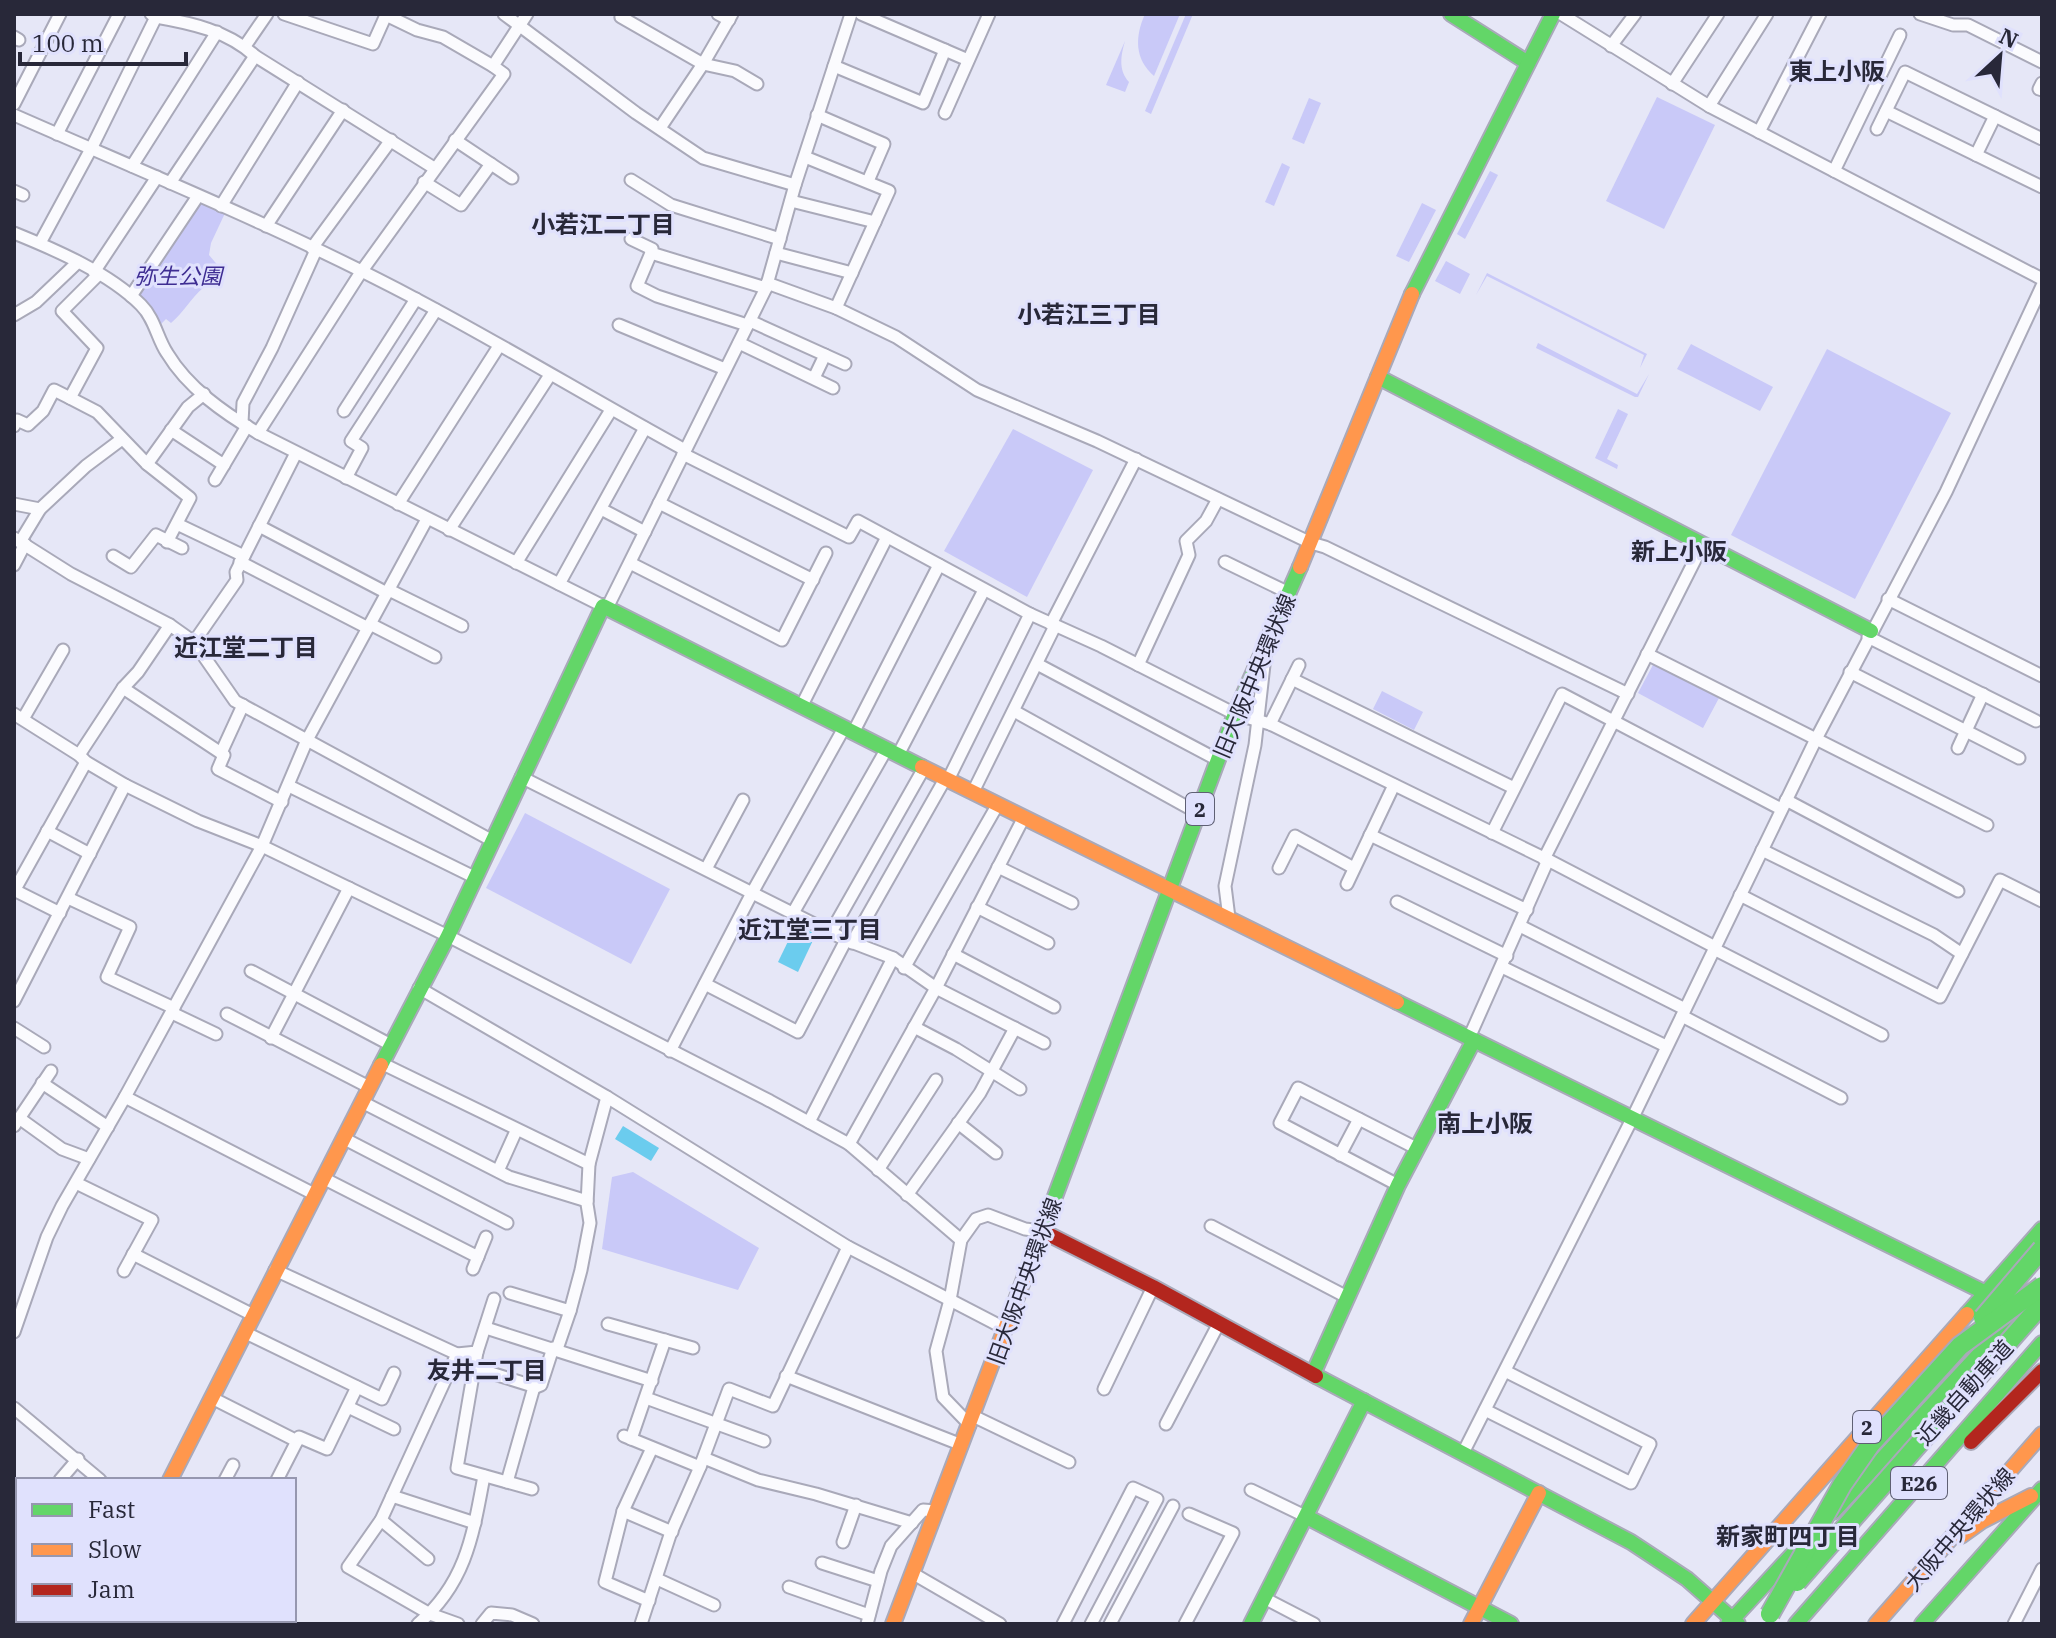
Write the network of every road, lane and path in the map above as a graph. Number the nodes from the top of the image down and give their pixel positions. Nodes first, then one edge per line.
1 (60, 14) edge
2 (119, 14) edge
3 (267, 14) edge
4 (284, 14) edge
5 (323, 14) edge
6 (504, 14) edge
7 (527, 14) edge
8 (622, 14) edge
9 (851, 14) edge
10 (861, 14) edge
11 (989, 14) edge
12 (1451, 14) edge
13 (1553, 14) edge
14 (1561, 14) edge
15 (1635, 14) edge
16 (1718, 14) edge
17 (1820, 14) edge
18 (1920, 14) edge
19 (1765, 15) edge
20 (161, 16) edge
21 (726, 16) edge
22 (317, 26) junction
23 (520, 26) junction
24 (217, 32) junction
25 (1900, 35) dead end
26 (245, 46) junction
27 (1611, 46) junction
28 (945, 50) junction
29 (255, 56) junction
30 (968, 60) junction
31 (2042, 62) edge
32 (1528, 63) junction
33 (703, 64) junction
34 (493, 66) junction
35 (834, 66) junction
36 (298, 82) junction
37 (2042, 83) edge
38 (757, 84) dead end
39 (1672, 84) junction
40 (2042, 90) edge
41 (14, 104) edge
42 (1709, 106) junction
43 (343, 110) junction
44 (1886, 111) junction
45 (945, 113) dead end
46 (14, 115) edge
47 (817, 115) junction
48 (1995, 116) junction
49 (660, 128) junction
50 (1877, 129) dead end
51 (1759, 132) junction
52 (57, 134) junction
53 (2042, 139) edge
54 (391, 140) junction
55 (455, 140) junction
56 (92, 147) junction
57 (1976, 155) junction
58 (805, 157) junction
59 (491, 164) junction
60 (132, 166) junction
61 (434, 168) junction
62 (1834, 171) junction
63 (157, 177) junction
64 (512, 178) dead end
65 (631, 180) dead end
66 (868, 181) junction
67 (424, 182) junction
68 (170, 183) junction
69 (795, 185) junction
70 (2042, 187) edge
71 (198, 196) junction
72 (791, 201) junction
73 (221, 206) junction
74 (875, 222) junction
75 (266, 226) junction
76 (14, 233) edge
77 (631, 239) dead end
78 (780, 239) junction
79 (40, 243) junction
80 (314, 249) junction
81 (651, 253) junction
82 (776, 253) junction
83 (78, 262) junction
84 (361, 272) junction
85 (96, 273) junction
86 (852, 273) junction
87 (2042, 279) edge
88 (766, 286) junction
89 (2042, 286) edge
90 (131, 296) junction
91 (416, 299) junction
92 (836, 308) junction
93 (436, 310) junction
94 (14, 315) edge
95 (749, 323) junction
96 (619, 325) dead end
97 (739, 343) junction
98 (499, 346) junction
99 (825, 355) junction
100 (845, 364) dead end
101 (725, 369) junction
102 (550, 375) junction
103 (1378, 377) junction
104 (814, 378) junction
105 (833, 388) dead end
106 (204, 394) junction
107 (70, 398) junction
108 (611, 410) junction
109 (344, 411) dead end
110 (244, 425) junction
111 (14, 426) edge
112 (645, 428) junction
113 (171, 430) junction
114 (258, 433) junction
115 (122, 439) junction
116 (684, 452) junction
117 (296, 453) junction
118 (1136, 459) junction
119 (147, 464) junction
120 (224, 465) junction
121 (346, 478) junction
122 (215, 480) dead end
123 (1218, 499) junction
124 (659, 503) junction
125 (14, 504) edge
126 (398, 504) junction
127 (40, 509) junction
128 (601, 509) junction
129 (427, 519) junction
130 (177, 524) junction
131 (259, 526) junction
132 (449, 530) junction
133 (645, 532) junction
134 (887, 537) junction
135 (20, 541) edge
136 (167, 542) junction
137 (1311, 543) junction
138 (1703, 544) junction
139 (182, 548) dead end
140 (826, 553) dead end
141 (113, 556) dead end
142 (242, 559) junction
143 (1225, 562) dead end
144 (516, 563) junction
145 (630, 563) junction
146 (14, 565) edge
147 (939, 565) junction
148 (813, 580) junction
149 (559, 584) junction
150 (984, 590) junction
151 (388, 591) junction
152 (1289, 593) junction
153 (1888, 599) junction
154 (605, 607) junction
155 (1030, 614) junction
156 (170, 625) junction
157 (1053, 625) junction
158 (369, 626) junction
159 (462, 626) dead end
160 (1869, 634) junction
161 (194, 642) junction
162 (1266, 644) junction
163 (63, 650) dead end
164 (1647, 654) junction
165 (435, 657) dead end
166 (1037, 664) junction
167 (1138, 665) junction
168 (1299, 665) dead end
169 (1850, 672) junction
170 (2042, 676) edge
171 (1292, 679) junction
172 (123, 688) junction
173 (1628, 694) junction
174 (1983, 694) junction
175 (243, 705) junction
176 (801, 707) junction
177 (1014, 711) junction
178 (1235, 714) junction
179 (18, 717) edge
180 (1614, 721) junction
181 (2036, 721) dead end
182 (1257, 722) junction
183 (1270, 724) junction
184 (848, 731) junction
185 (1966, 731) junction
186 (1816, 739) junction
187 (307, 740) junction
188 (1958, 748) dead end
189 (892, 752) junction
190 (221, 753) junction
191 (2019, 758) dead end
192 (83, 759) junction
193 (1218, 760) junction
194 (924, 768) junction
195 (521, 777) junction
196 (947, 779) junction
197 (125, 785) junction
198 (1394, 785) junction
199 (289, 786) junction
200 (1514, 788) junction
201 (973, 792) junction
202 (743, 800) dead end
203 (282, 802) junction
204 (998, 804) junction
205 (1784, 805) junction
206 (1198, 813) junction
207 (1024, 817) junction
208 (1987, 825) dead end
209 (47, 831) junction
210 (1492, 833) junction
211 (1370, 835) junction
212 (491, 840) junction
213 (262, 846) junction
214 (1762, 850) junction
215 (90, 854) junction
216 (1546, 860) junction
217 (998, 867) junction
218 (1279, 868) dead end
219 (1354, 868) junction
220 (706, 869) junction
221 (474, 877) junction
222 (1347, 884) dead end
223 (349, 888) junction
224 (14, 890) edge
225 (1170, 890) junction
226 (1958, 891) dead end
227 (752, 893) junction
228 (1740, 895) junction
229 (68, 898) junction
230 (2042, 901) edge
231 (1397, 902) dead end
232 (1072, 903) dead end
233 (977, 907) junction
234 (1527, 910) junction
235 (60, 913) junction
236 (793, 913) junction
237 (1229, 918) junction
238 (1520, 926) junction
239 (831, 932) junction
240 (448, 936) junction
241 (849, 941) junction
242 (1048, 943) dead end
243 (1715, 948) junction
244 (953, 954) junction
245 (1962, 954) junction
246 (893, 958) junction
247 (1505, 961) junction
248 (904, 968) junction
249 (251, 971) dead end
250 (705, 984) junction
251 (419, 988) junction
252 (936, 988) junction
253 (293, 995) junction
254 (14, 1001) edge
255 (1054, 1007) dead end
256 (173, 1010) junction
257 (1684, 1012) junction
258 (227, 1014) dead end
259 (914, 1027) junction
260 (14, 1028) edge
261 (1015, 1028) junction
262 (216, 1034) dead end
263 (1882, 1035) dead end
264 (271, 1038) junction
265 (1472, 1039) junction
266 (1044, 1043) dead end
267 (391, 1045) junction
268 (1666, 1046) junction
269 (44, 1047) dead end
270 (670, 1051) junction
271 (381, 1063) junction
272 (51, 1071) dead end
273 (991, 1072) junction
274 (936, 1080) dead end
275 (42, 1083) junction
276 (1020, 1089) dead end
277 (365, 1095) junction
278 (125, 1097) junction
279 (607, 1097) junction
280 (1841, 1098) dead end
281 (1633, 1117) junction
282 (1359, 1119) junction
283 (16, 1122) edge
284 (809, 1122) junction
285 (958, 1123) junction
286 (108, 1127) junction
287 (516, 1131) junction
288 (343, 1138) junction
289 (849, 1144) junction
290 (1416, 1148) junction
291 (996, 1153) dead end
292 (1340, 1155) junction
293 (89, 1159) junction
294 (589, 1164) junction
295 (878, 1170) junction
296 (498, 1171) junction
297 (76, 1183) junction
298 (1398, 1185) junction
299 (319, 1186) junction
300 (907, 1195) junction
301 (587, 1201) junction
302 (507, 1223) dead end
303 (1211, 1226) dead end
304 (2042, 1229) edge
305 (1042, 1231) junction
306 (486, 1237) dead end
307 (961, 1240) junction
308 (848, 1247) junction
309 (2042, 1249) edge
310 (133, 1254) junction
311 (275, 1270) junction
312 (124, 1271) dead end
313 (2042, 1285) edge
314 (1153, 1287) junction
315 (510, 1293) dead end
316 (1986, 1293) junction
317 (1347, 1297) junction
318 (494, 1299) dead end
319 (950, 1300) junction
320 (2042, 1304) edge
321 (570, 1311) junction
322 (2020, 1311) junction
323 (2042, 1322) edge
324 (1219, 1323) junction
325 (249, 1324) junction
326 (608, 1324) dead end
327 (486, 1328) junction
328 (1006, 1329) junction
329 (14, 1332) edge
330 (665, 1340) junction
331 (2042, 1343) edge
332 (1960, 1346) junction
333 (693, 1348) dead end
334 (555, 1349) junction
335 (477, 1352) junction
336 (457, 1354) junction
337 (475, 1368) junction
338 (1505, 1371) junction
339 (2042, 1371) edge
340 (394, 1373) dead end
341 (1313, 1374) junction
342 (786, 1376) junction
343 (652, 1381) junction
344 (357, 1387) junction
345 (534, 1387) junction
346 (1104, 1389) dead end
347 (212, 1398) junction
348 (646, 1398) junction
349 (1364, 1401) junction
350 (348, 1407) junction
351 (14, 1408) edge
352 (1485, 1410) junction
353 (972, 1420) junction
354 (716, 1424) junction
355 (1166, 1424) dead end
356 (394, 1429) dead end
357 (2042, 1434) edge
358 (297, 1441) junction
359 (764, 1441) dead end
360 (962, 1445) junction
361 (652, 1448) junction
362 (1463, 1453) junction
363 (78, 1459) junction
364 (702, 1462) junction
365 (1069, 1462) dead end
366 (233, 1465) dead end
367 (484, 1476) junction
368 (62, 1478) edge
369 (98, 1478) edge
370 (175, 1478) edge
371 (226, 1478) edge
372 (278, 1478) edge
373 (507, 1482) junction
374 (532, 1489) dead end
375 (1251, 1490) dead end
376 (2041, 1490) edge
377 (1539, 1493) junction
378 (392, 1496) junction
379 (856, 1505) junction
380 (1173, 1506) dead end
381 (623, 1511) junction
382 (936, 1511) junction
383 (1189, 1514) dead end
384 (1307, 1517) junction
385 (381, 1520) junction
386 (475, 1523) junction
387 (912, 1523) junction
388 (672, 1532) junction
389 (843, 1542) dead end
390 (428, 1559) dead end
391 (1931, 1560) junction
392 (822, 1563) dead end
393 (2041, 1571) edge
394 (912, 1573) junction
395 (657, 1579) junction
396 (878, 1581) junction
397 (789, 1587) dead end
398 (1264, 1598) junction
399 (1714, 1599) junction
400 (649, 1601) junction
401 (714, 1605) dead end
402 (430, 1614) junction
403 (1475, 1616) edge
404 (1765, 1619) edge
405 (1800, 1619) edge
406 (868, 1620) edge
407 (1733, 1622) edge
408 (418, 1624) edge
409 (458, 1624) edge
410 (482, 1624) edge
411 (533, 1624) edge
412 (641, 1624) edge
413 (893, 1624) edge
414 (1000, 1624) edge
415 (1063, 1624) edge
416 (1091, 1624) edge
417 (1110, 1624) edge
418 (1185, 1624) edge
419 (1251, 1624) edge
420 (1314, 1624) edge
421 (1511, 1624) edge
422 (1693, 1624) edge
423 (1876, 1624) edge
424 (1922, 1624) edge
425 (2014, 1624) edge

1 - 41 street
2 - 52 street
3 - 26 street
4 - 22 street
5 - 22 street
6 - 23 street
7 - 23 street
8 - 33 street
9 - 35 street
10 - 28 street
11 - 30 street
12 - 32 main road
13 - 32 main road, 旧大阪中央環状線 / 2
14 - 27 street
15 - 27 street
16 - 39 street
17 - 51 street
18 - 31 street
19 - 42 street
20 - 24 street
20 - 56 street
21 - 33 street
22 - 34 street
23 - 34 street
23 - 49 street
24 - 26 street
24 - 60 street
25 - 62 street
26 - 29 street
27 - 39 street
28 - 30 street
28 - 35 street
29 - 36 street
29 - 68 street
30 - 45 street
32 - 103 main road, 旧大阪中央環状線 / 2
33 - 38 street
33 - 49 street
34 - 55 street
35 - 47 street
36 - 43 street
36 - 73 street
37 - 40 street
39 - 42 street
42 - 51 street
43 - 54 street
43 - 75 street
44 - 48 street
44 - 50 street
44 - 57 street
46 - 52 street
47 - 58 street
47 - 66 street
48 - 53 street
48 - 57 street
49 - 69 street
51 - 62 street
52 - 56 street
54 - 61 street
54 - 80 street
55 - 59 street
55 - 61 street
56 - 60 street
56 - 79 street
57 - 70 street
58 - 66 street
58 - 69 street
59 - 64 street
59 - 67 street
60 - 63 street
61 - 67 street
62 - 87 street
63 - 68 street
63 - 85 street
65 - 78 street
66 - 74 street
67 - 84 street
68 - 71 street
69 - 72 street
71 - 73 street
71 - 90 street
72 - 74 street
72 - 78 street
73 - 75 street
74 - 86 street
75 - 80 street
76 - 79 street
77 - 81 street
78 - 82 street
79 - 83 street
80 - 84 street
80 - 110 street
81 - 88 street
81 - 95 street
82 - 86 street
82 - 88 street
83 - 85 street
83 - 94 street
84 - 91 street
84 - 114 street
85 - 90 street
85 - 107 street
86 - 92 street
88 - 92 street
88 - 95 street
89 - 153 street
90 - 106 street
91 - 93 street
91 - 109 street
92 - 118 street
93 - 98 street
93 - 121 street
95 - 97 street
95 - 99 street
96 - 101 street
97 - 101 street
97 - 104 street
98 - 102 street
98 - 126 street
99 - 100 street
99 - 104 street
101 - 116 street
102 - 108 street
102 - 132 street
103 - 137 main road, 旧大阪中央環状線 / 2
103 - 138 main road
104 - 105 street
106 - 110 street
106 - 113 street
107 - 111 street
107 - 115 street
108 - 112 street
108 - 144 street
110 - 114 street
110 - 120 street
112 - 116 street
112 - 128 street
113 - 119 street
113 - 120 street
114 - 117 street
115 - 119 street
115 - 127 street
116 - 124 street
116 - 134 street
117 - 121 street
117 - 131 street
118 - 123 street
118 - 157 street
119 - 130 street
120 - 122 street
121 - 126 street
123 - 137 street
123 - 167 street
124 - 133 street
124 - 148 street
125 - 127 street
126 - 129 street
127 - 135 street
128 - 133 street
128 - 149 street
129 - 132 street
129 - 151 street
130 - 136 street
130 - 142 street
131 - 142 street
131 - 151 street
132 - 144 street
133 - 145 street
134 - 147 street
134 - 176 street
135 - 146 street
135 - 156 street
136 - 139 street
136 - 141 street
137 - 152 main road, 旧大阪中央環状線 / 2
137 - 173 street
138 - 160 main road
138 - 164 street
140 - 148 street
142 - 158 street
142 - 161 street
143 - 152 street
144 - 149 street
145 - 148 street
145 - 154 street
147 - 150 street
147 - 184 street
149 - 154 street
150 - 155 street
150 - 189 street
151 - 158 street
151 - 159 street
152 - 162 main road, 旧大阪中央環状線 / 2
153 - 160 street
153 - 170 street
154 - 176 main road
154 - 195 main road
155 - 157 street
155 - 196 street
156 - 161 street
156 - 172 street
157 - 166 street
157 - 167 street
158 - 165 street
158 - 187 street
160 - 169 street
160 - 174 street
161 - 175 street
162 - 178 main road, 旧大阪中央環状線 / 2
162 - 182 street
163 - 179 street
164 - 173 street
164 - 186 street
166 - 177 street
166 - 193 street
167 - 178 street
168 - 171 street
169 - 185 street
169 - 186 street
171 - 183 street
171 - 200 street
172 - 190 street
172 - 192 street
173 - 180 street
174 - 181 street
174 - 185 street
175 - 187 street
175 - 190 street
176 - 184 main road
177 - 201 street
177 - 206 street
178 - 182 street
178 - 193 main road, 旧大阪中央環状線 / 2
179 - 192 street
180 - 200 street
180 - 205 street
180 - 216 street
182 - 183 street
182 - 237 street
183 - 198 street
184 - 189 main road
184 - 227 street
185 - 188 street
185 - 191 street
186 - 205 street
186 - 208 street
187 - 199 street
187 - 212 street
189 - 194 main road
189 - 236 street
190 - 203 street
192 - 197 street
192 - 209 street
193 - 206 main road, 旧大阪中央環状線 / 2
194 - 196 main road
194 - 239 street
195 - 212 main road
195 - 220 street
196 - 201 main road
196 - 241 street
197 - 213 street
197 - 215 street
198 - 210 street
198 - 211 street
199 - 203 street
199 - 221 street
200 - 210 street
201 - 204 main road
202 - 220 street
203 - 213 street
204 - 207 main road
204 - 248 street
205 - 214 street
205 - 226 street
206 - 225 main road, 旧大阪中央環状線 / 2
207 - 217 street
207 - 225 main road
209 - 215 street
209 - 224 street
210 - 216 street
211 - 219 street
211 - 234 street
212 - 221 main road
213 - 223 street
213 - 256 street
214 - 228 street
214 - 245 street
215 - 229 street
216 - 234 street
216 - 243 street
217 - 232 street
217 - 233 street
218 - 219 street
219 - 222 street
220 - 227 street
221 - 240 main road
223 - 240 street
223 - 253 street
224 - 235 street
225 - 237 main road
225 - 305 main road, 旧大阪中央環状線 / 2
227 - 236 street
227 - 250 street
228 - 243 street
228 - 245 street
229 - 235 street
229 - 256 street
230 - 245 street
231 - 247 street
233 - 242 street
233 - 244 street
234 - 238 street
235 - 254 street
236 - 239 street
237 - 265 main road
238 - 247 street
238 - 257 street
239 - 241 street
240 - 251 main road
240 - 270 street
241 - 246 street
241 - 250 street
243 - 257 street
243 - 263 street
244 - 252 street
244 - 255 street
246 - 248 street
246 - 284 street
247 - 265 street
247 - 268 street
248 - 252 street
249 - 253 street
250 - 270 street
251 - 267 main road
251 - 279 street
252 - 259 street
252 - 261 street
253 - 264 street
253 - 267 street
256 - 262 street
256 - 278 street
257 - 268 street
257 - 280 street
258 - 264 street
259 - 273 street
259 - 289 street
260 - 269 street
261 - 266 street
261 - 273 street
264 - 277 street
265 - 281 main road
265 - 290 main road
267 - 271 main road
268 - 281 street
270 - 284 street
271 - 277 main road
271 - 287 street
272 - 275 street
273 - 276 street
273 - 285 street
274 - 295 street
275 - 283 street
275 - 286 street
277 - 288 main road
277 - 296 street
278 - 286 street
278 - 299 street
279 - 294 street
279 - 308 street
281 - 316 main road
281 - 338 street
282 - 290 street
282 - 292 street
282 - 292 street
283 - 293 street
284 - 289 street
285 - 291 street
285 - 300 street
286 - 293 street
287 - 294 street
287 - 296 street
288 - 299 main road
288 - 302 street
289 - 295 street
290 - 298 main road
292 - 298 street
293 - 297 street
294 - 301 street
295 - 300 street
296 - 301 street
297 - 310 street
297 - 329 street
298 - 317 main road
299 - 306 street
299 - 311 main road
300 - 307 street
301 - 321 street
303 - 317 street
304 - 316 main road, 2
305 - 307 street
305 - 314 main road
305 - 328 main road, 旧大阪中央環状線 / 2
307 - 319 street
308 - 319 street
308 - 342 street
309 - 332 main road, bridge
310 - 312 street
310 - 325 street
311 - 325 main road
311 - 336 street
313 - 322 main road, 2
313 - 332 main road, bridge
314 - 324 main road
314 - 346 street
315 - 321 street
316 - 322 main road
316 - 399 main road, 2
317 - 341 main road
318 - 327 street
319 - 328 street
319 - 353 street
320 - 404 main road, 近畿自動車道 / E26, bridge
321 - 334 street
322 - 323 main road
322 - 407 main road, 2
324 - 341 main road
324 - 355 street
325 - 344 street
325 - 347 main road
326 - 330 street
327 - 334 street
327 - 335 street
328 - 353 main road, 旧大阪中央環状線 / 2
330 - 333 street
330 - 343 street
331 - 405 main road, 近畿自動車道 / E26
332 - 404 main road, bridge
334 - 343 street
334 - 345 street
335 - 336 street
335 - 337 street
336 - 378 street
337 - 345 street
337 - 367 street
338 - 352 street
338 - 352 street
339 - 405 main road
340 - 344 street
341 - 349 main road
342 - 354 street
342 - 360 street
343 - 348 street
344 - 350 street
345 - 373 street
347 - 358 street
347 - 370 main road
348 - 354 street
348 - 361 street
349 - 362 main road
349 - 384 main road
350 - 356 street
350 - 358 street
351 - 363 street
352 - 362 street
353 - 360 main road, 旧大阪中央環状線 / 2
353 - 365 street
354 - 359 street
354 - 364 street
357 - 391 main road, 大阪中央環状線
358 - 372 street
360 - 382 main road, 旧大阪中央環状線 / 2
361 - 364 street
361 - 381 street
362 - 377 main road
363 - 368 street
363 - 369 street
364 - 379 street
364 - 388 street
366 - 371 street
367 - 373 street
367 - 386 street
373 - 374 street
375 - 384 street
376 - 391 main road
376 - 424 main road
377 - 399 main road
377 - 403 main road
378 - 385 street
378 - 386 street
379 - 387 street
379 - 389 street
380 - 417 street
381 - 388 street
381 - 400 street
382 - 387 street
382 - 394 main road, 旧大阪中央環状線 / 2
383 - 418 street
384 - 398 main road
384 - 403 main road
385 - 390 street
385 - 402 street
386 - 402 street
387 - 396 street
388 - 395 street
391 - 423 main road, 大阪中央環状線
392 - 396 street
393 - 425 street
394 - 413 main road, 旧大阪中央環状線 / 2
394 - 414 street
395 - 400 street
395 - 401 street
396 - 406 street
397 - 406 street
398 - 419 main road
398 - 420 street
399 - 407 main road
399 - 422 main road, 2
400 - 412 street
402 - 408 street
402 - 409 street
403 - 421 main road
410 - 411 street
415 - 416 street

